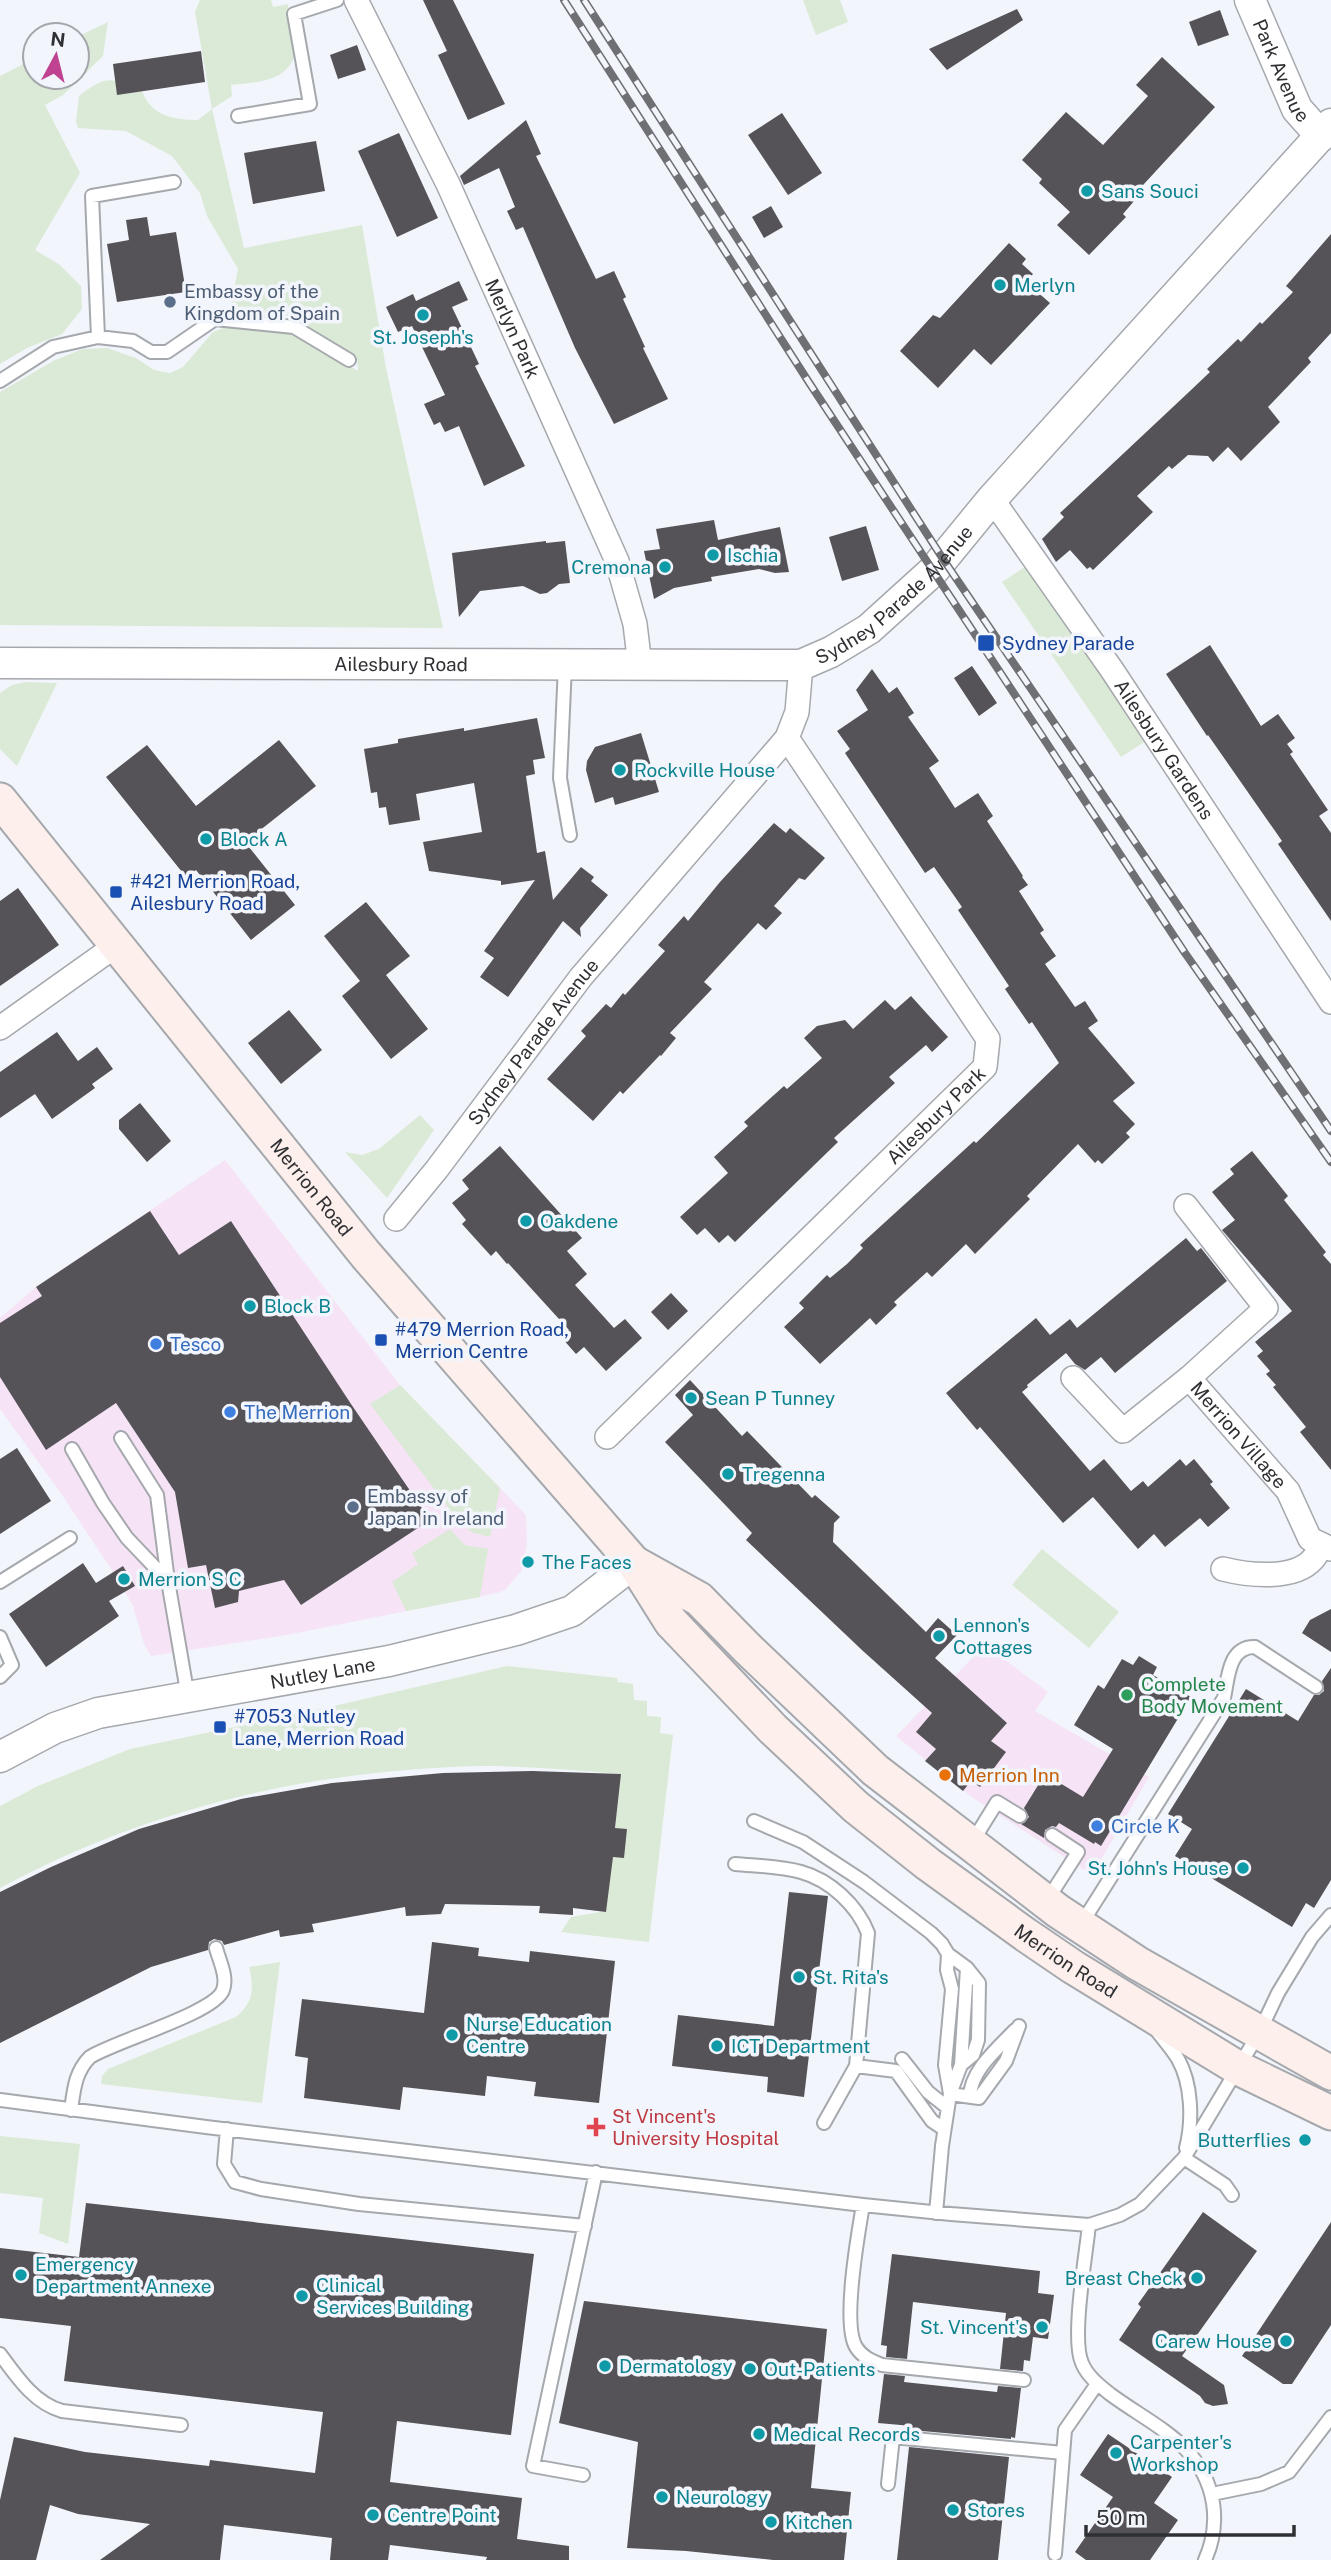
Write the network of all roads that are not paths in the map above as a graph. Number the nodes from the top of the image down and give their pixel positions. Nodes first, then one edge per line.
1 (337, 0) edge
2 (356, 0) edge
3 (1250, 0) edge
4 (238, 116) dead end
5 (1326, 130) edge
6 (174, 182) dead end
7 (98, 337) junction
8 (349, 360) dead end
9 (0, 381) edge
10 (992, 499) junction
11 (0, 663) edge
12 (565, 665) junction
13 (801, 665) junction
14 (640, 666) junction
15 (787, 738) junction
16 (0, 800) edge
17 (570, 835) dead end
18 (118, 944) junction
19 (1331, 1002) edge
20 (0, 1028) edge
21 (1186, 1206) dead end
22 (396, 1219) dead end
23 (1073, 1378) dead end
24 (1189, 1378) junction
25 (607, 1437) dead end
26 (121, 1438) dead end
27 (72, 1448) dead end
28 (70, 1538) dead end
29 (1326, 1547) edge
30 (634, 1563) junction
31 (1223, 1569) dead end
32 (168, 1581) junction
33 (0, 1582) edge
34 (0, 1637) edge
35 (0, 1677) edge
36 (1316, 1687) dead end
37 (188, 1697) junction
38 (852, 1748) junction
39 (3, 1749) edge
40 (823, 1777) junction
41 (1020, 1816) dead end
42 (754, 1821) dead end
43 (1052, 1835) dead end
44 (971, 1844) junction
45 (735, 1864) dead end
46 (1046, 1902) junction
47 (1331, 1915) edge
48 (1080, 1926) junction
49 (216, 1948) dead end
50 (948, 1954) junction
51 (1141, 2009) junction
52 (1259, 2033) junction
53 (902, 2059) dead end
54 (856, 2066) junction
55 (1238, 2068) junction
56 (1331, 2073) edge
57 (950, 2094) junction
58 (970, 2098) junction
59 (0, 2099) edge
60 (948, 2108) junction
61 (71, 2110) junction
62 (1331, 2113) edge
63 (824, 2123) dead end
64 (227, 2129) junction
65 (944, 2129) junction
66 (1184, 2158) junction
67 (596, 2172) junction
68 (1232, 2195) dead end
69 (863, 2205) junction
70 (936, 2213) junction
71 (1089, 2225) junction
72 (584, 2226) junction
73 (0, 2354) edge
74 (1024, 2381) dead end
75 (1097, 2384) junction
76 (1331, 2417) edge
77 (181, 2425) dead end
78 (1063, 2453) junction
79 (583, 2474) dead end
80 (888, 2484) dead end
81 (1212, 2494) junction
82 (1055, 2554) dead end
83 (1205, 2560) edge

1 - 4 lane
2 - 14 street, Merlyn Park
3 - 5 street, Park Avenue
5 - 10 street, Sydney Parade Avenue
6 - 7 lane
7 - 8 lane
7 - 9 lane
10 - 13 street, Sydney Parade Avenue
10 - 19 street, Ailesbury Gardens
11 - 12 street, Ailesbury Road
12 - 14 street, Ailesbury Road
12 - 17 lane
13 - 14 street, Ailesbury Road
13 - 15 street, Sydney Parade Avenue
15 - 22 street, Sydney Parade Avenue
15 - 25 street, Ailesbury Park
16 - 18 main road, Merrion Road
18 - 20 street
18 - 30 main road, Merrion Road
21 - 24 street
23 - 24 street, Merrion Village
24 - 29 street, Merrion Village
26 - 32 lane
27 - 32 lane
28 - 33 lane
29 - 31 street
30 - 37 street, Nutley Lane
30 - 38 main road, Merrion Road
30 - 40 main road, Merrion Road
32 - 37 lane
34 - 35 lane
36 - 48 lane
37 - 39 street, Nutley Lane
38 - 40 main road
38 - 44 main road, Merrion Road
40 - 51 main road, Merrion Road
41 - 44 lane
42 - 50 lane
43 - 46 lane
44 - 46 main road, Merrion Road
45 - 54 lane
46 - 48 main road, Merrion Road
47 - 52 lane
48 - 52 main road, Merrion Road
49 - 61 lane
50 - 57 lane
50 - 57 lane
51 - 55 main road, Merrion Road
51 - 66 lane
52 - 55 lane
52 - 56 main road, Merrion Road
53 - 60 lane
54 - 63 lane
54 - 65 lane
55 - 62 main road, Merrion Road
55 - 66 lane
57 - 58 lane
57 - 60 lane
58 - 58 lane
59 - 61 lane
60 - 65 lane
61 - 64 lane
64 - 67 lane
64 - 72 lane
65 - 70 lane
66 - 68 lane
66 - 71 lane
67 - 69 lane
67 - 72 lane
69 - 70 lane
69 - 74 lane
70 - 71 lane
71 - 75 lane
72 - 79 lane
73 - 77 lane
75 - 78 lane
75 - 81 lane
76 - 81 lane
78 - 80 lane
78 - 82 lane
81 - 83 lane

